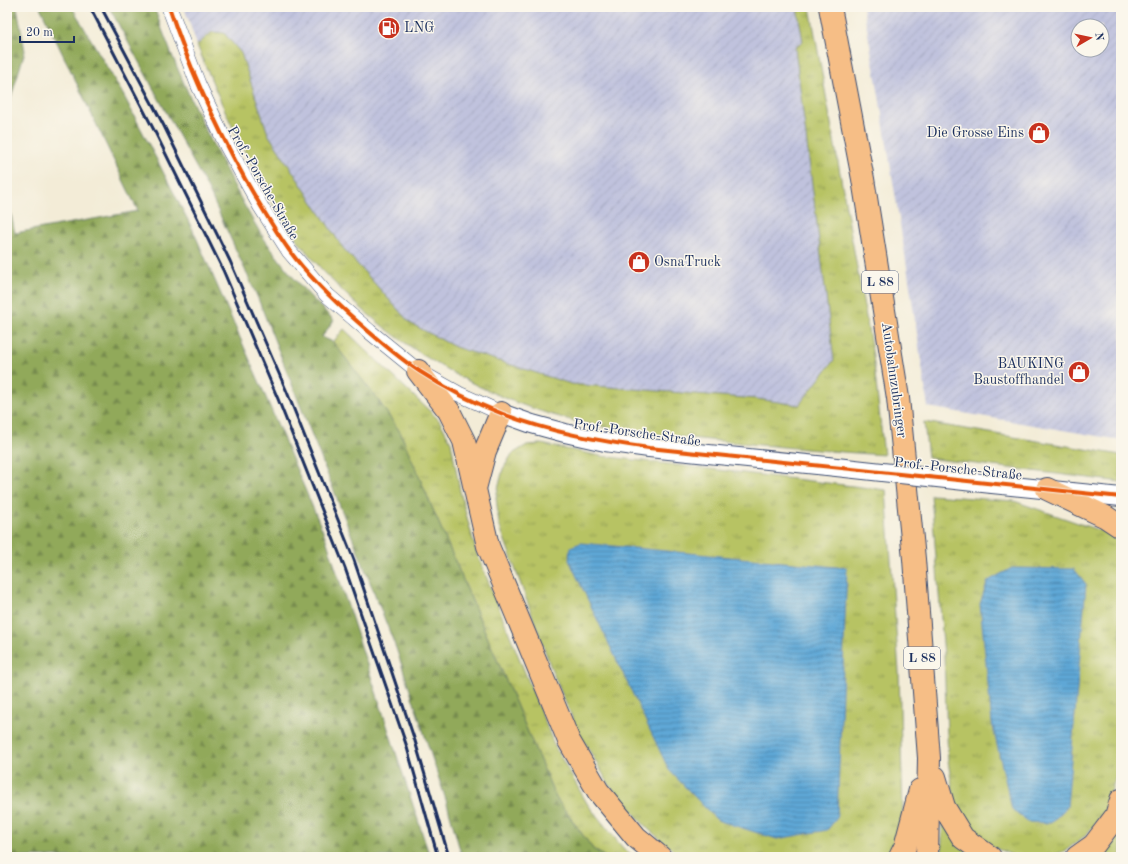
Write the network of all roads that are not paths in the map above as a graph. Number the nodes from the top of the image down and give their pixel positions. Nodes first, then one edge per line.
1 (168, 7) edge
2 (830, 7) edge
3 (418, 371) junction
4 (501, 413) junction
5 (475, 488) junction
6 (1047, 489) junction
7 (1121, 497) edge
8 (1121, 528) edge
9 (929, 758) junction
10 (1121, 800) edge
11 (660, 857) edge
12 (900, 857) edge
13 (927, 857) edge
14 (990, 857) edge
15 (1077, 857) edge

1 - 3 street, Prof.-Porsche-Straße
2 - 9 highway, Autobahnzubringer / L 88
3 - 4 street, Prof.-Porsche-Straße
3 - 5 highway
4 - 5 highway
4 - 6 street, Prof.-Porsche-Straße, bridge
5 - 11 highway
6 - 7 street, Prof.-Porsche-Straße
6 - 8 highway
9 - 12 highway
9 - 13 highway, L 88
9 - 14 highway
10 - 15 highway

